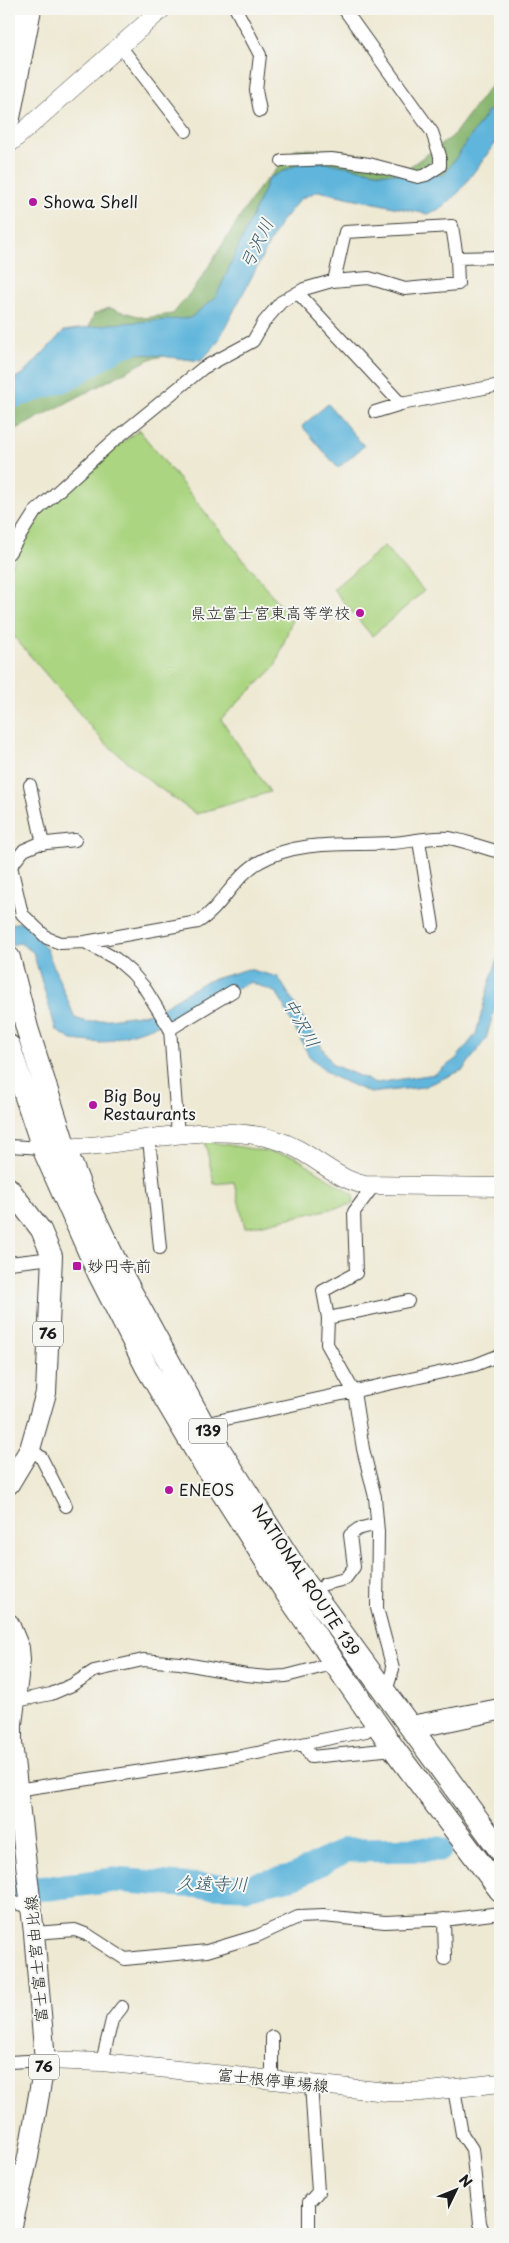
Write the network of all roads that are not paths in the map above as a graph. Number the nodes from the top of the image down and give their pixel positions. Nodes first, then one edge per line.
1 (12, 9) edge
2 (30, 9) edge
3 (162, 9) edge
4 (236, 9) edge
5 (344, 9) edge
6 (9, 24) edge
7 (120, 46) junction
8 (260, 111) dead end
9 (9, 118) edge
10 (186, 131) dead end
11 (9, 144) edge
12 (282, 161) dead end
13 (500, 257) edge
14 (457, 258) junction
15 (334, 281) junction
16 (298, 293) junction
17 (500, 386) edge
18 (402, 404) junction
19 (375, 412) dead end
20 (9, 553) edge
21 (30, 785) dead end
22 (75, 840) dead end
23 (419, 841) junction
24 (42, 844) junction
25 (500, 852) edge
26 (10, 866) edge
27 (433, 926) dead end
28 (85, 942) junction
29 (9, 960) edge
30 (233, 991) dead end
31 (170, 1029) junction
32 (9, 1046) edge
33 (178, 1135) junction
34 (149, 1139) junction
35 (9, 1146) edge
36 (54, 1148) junction
37 (374, 1185) junction
38 (9, 1188) edge
39 (500, 1188) edge
40 (160, 1248) dead end
41 (52, 1256) junction
42 (9, 1263) edge
43 (408, 1301) dead end
44 (328, 1318) junction
45 (500, 1355) edge
46 (354, 1392) junction
47 (203, 1424) junction
48 (30, 1449) junction
49 (9, 1484) edge
50 (66, 1506) dead end
51 (377, 1524) junction
52 (325, 1584) dead end
53 (9, 1624) edge
54 (336, 1663) junction
55 (14, 1672) edge
56 (385, 1694) junction
57 (16, 1701) junction
58 (500, 1706) edge
59 (500, 1714) edge
60 (406, 1723) junction
61 (429, 1729) dead end
62 (366, 1731) dead end
63 (304, 1744) junction
64 (394, 1749) junction
65 (16, 1790) junction
66 (500, 1850) edge
67 (500, 1890) edge
68 (30, 1894) junction
69 (9, 1901) edge
70 (500, 1913) edge
71 (444, 1919) junction
72 (34, 1933) junction
73 (445, 1958) dead end
74 (122, 2007) dead end
75 (272, 2037) dead end
76 (45, 2060) junction
77 (9, 2062) edge
78 (102, 2062) junction
79 (272, 2080) junction
80 (500, 2083) edge
81 (312, 2084) junction
82 (454, 2089) junction
83 (10, 2234) edge
84 (309, 2234) edge
85 (484, 2234) edge

1 - 6 highway
2 - 9 highway
3 - 7 street
4 - 8 street
5 - 12 street
7 - 10 street
7 - 11 street
13 - 14 street
14 - 15 street
14 - 15 street
15 - 16 street
16 - 18 street
16 - 20 street
17 - 18 street
18 - 19 street
21 - 24 street
22 - 24 street
23 - 25 street
23 - 27 street
23 - 28 street
24 - 26 street
26 - 28 street
28 - 31 street
29 - 36 highway, NATIONAL ROUTE 139 / 139
30 - 31 street
31 - 33 street
32 - 36 highway, NATIONAL ROUTE 139 / 139
33 - 34 street
33 - 37 street
34 - 36 street
34 - 40 street
35 - 36 street
36 - 47 highway, NATIONAL ROUTE 139 / 139
36 - 54 highway, NATIONAL ROUTE 139 / 139
37 - 39 street
37 - 44 street
38 - 41 main road, 76
41 - 42 street
41 - 48 main road, 76
43 - 44 street
44 - 46 street
45 - 46 street
46 - 47 street
46 - 51 street
47 - 56 highway, NATIONAL ROUTE 139 / 139
48 - 49 main road, 76
48 - 50 street
51 - 52 street
51 - 56 street
53 - 55 main road, 富士富士宮由比線 / 76
54 - 57 street
54 - 64 highway, NATIONAL ROUTE 139 / 139
55 - 57 main road, 富士富士宮由比線 / 76
56 - 60 highway, NATIONAL ROUTE 139 / 139
57 - 65 main road, 富士富士宮由比線 / 76
58 - 60 street
59 - 61 street
60 - 66 highway, NATIONAL ROUTE 139 / 139
62 - 63 street
63 - 64 street
63 - 65 street
64 - 67 highway, NATIONAL ROUTE 139 / 139
65 - 68 main road, 富士富士宮由比線 / 76
68 - 69 street
68 - 72 main road, 富士富士宮由比線 / 76
70 - 71 street
71 - 72 street
71 - 73 street
72 - 76 main road, 富士富士宮由比線 / 76
74 - 78 street
75 - 79 street
76 - 77 street
76 - 78 street, 富士根停車場線
76 - 83 main road, 富士富士宮由比線 / 76
78 - 79 street, 富士根停車場線
79 - 81 street, 富士根停車場線
80 - 82 street, 富士根停車場線
81 - 82 street, 富士根停車場線
81 - 84 street
82 - 85 street

